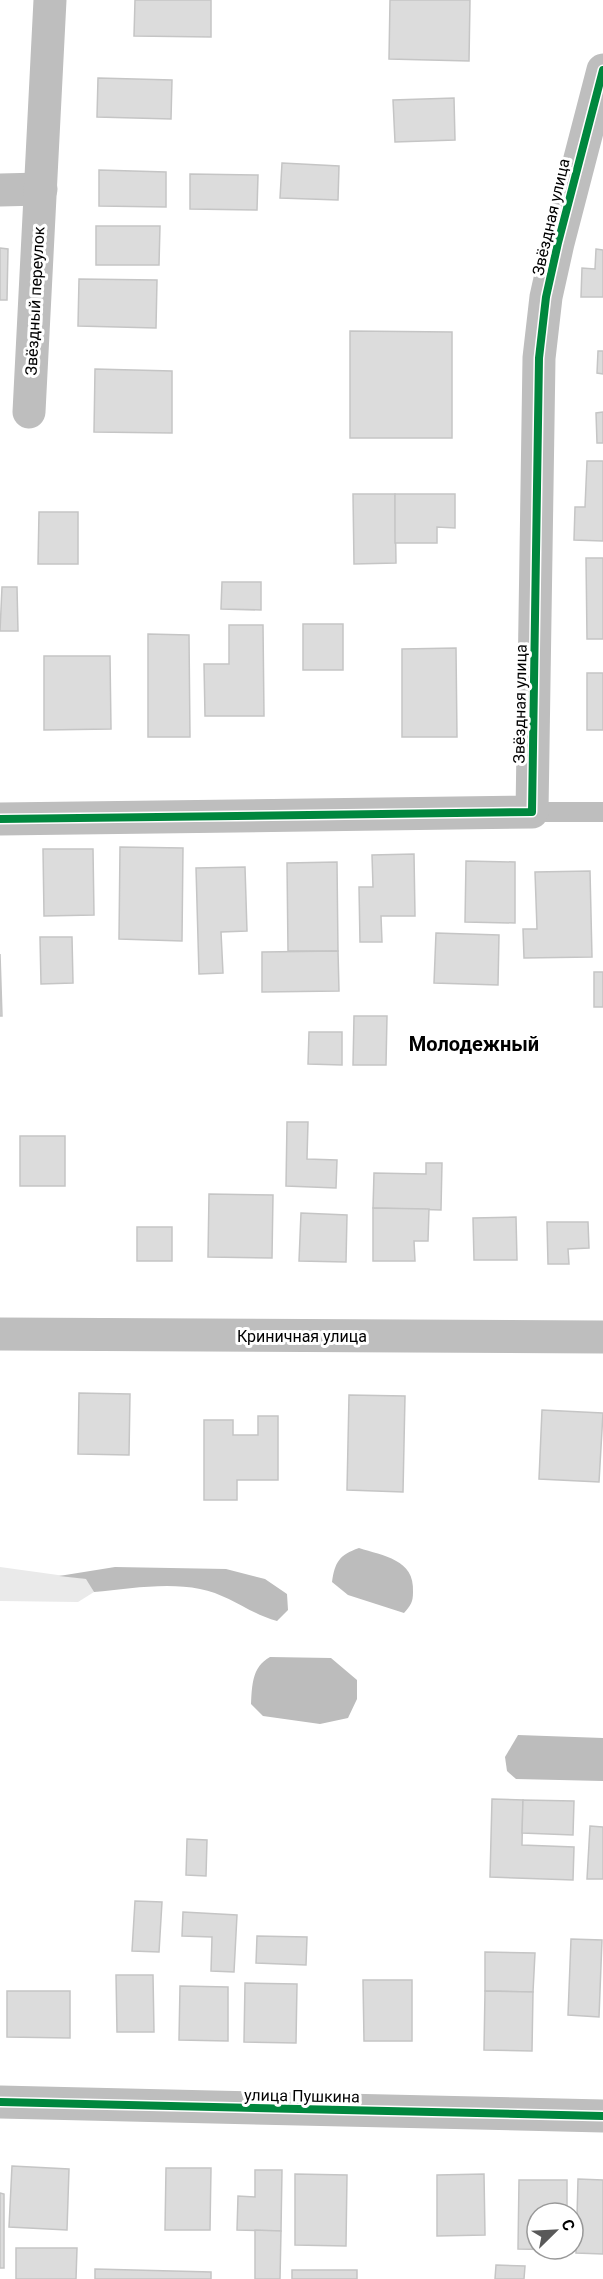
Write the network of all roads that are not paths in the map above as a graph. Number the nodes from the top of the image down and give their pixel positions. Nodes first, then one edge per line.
1 (50, 0) edge
2 (603, 70) edge
3 (41, 189) junction
4 (0, 190) edge
5 (29, 412) dead end
6 (532, 812) junction
7 (603, 812) edge
8 (0, 819) edge
9 (0, 1334) edge
10 (603, 1337) edge
11 (0, 2102) edge
12 (603, 2116) edge

1 - 3 street, Звёздный переулок
2 - 6 street, Звёздная улица
3 - 4 street
3 - 5 street, Звёздный переулок
6 - 7 lane
6 - 8 street
9 - 10 street, Криничная улица
11 - 12 street, улица Пушкина

